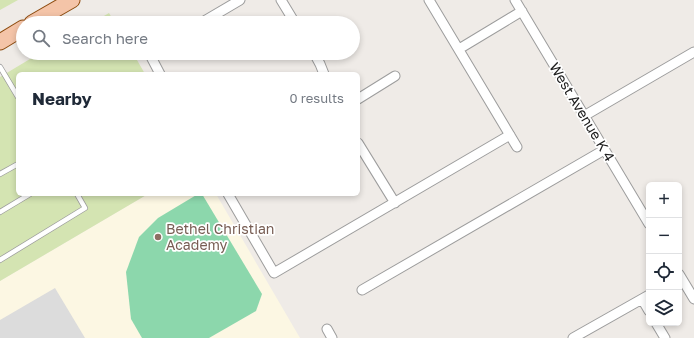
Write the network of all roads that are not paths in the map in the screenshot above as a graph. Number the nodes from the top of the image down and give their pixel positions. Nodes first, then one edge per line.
1 (72, 0) edge
2 (240, 0) edge
3 (282, 0) edge
4 (429, 0) edge
5 (515, 0) edge
6 (229, 3) edge
7 (522, 11) junction
8 (44, 16) edge
9 (211, 16) edge
10 (291, 16) edge
11 (16, 32) edge
12 (0, 42) edge
13 (459, 49) junction
14 (694, 52) edge
15 (152, 60) edge
16 (318, 60) edge
17 (0, 67) edge
18 (159, 72) edge
19 (323, 72) edge
20 (395, 76) dead end
21 (16, 94) edge
22 (360, 98) edge
23 (584, 116) junction
24 (510, 135) junction
25 (360, 146) edge
26 (517, 147) dead end
27 (604, 150) junction
28 (16, 165) edge
29 (0, 174) edge
30 (27, 196) edge
31 (78, 196) edge
32 (229, 196) edge
33 (395, 203) junction
34 (0, 212) edge
35 (646, 219) edge
36 (0, 260) edge
37 (682, 279) edge
38 (362, 290) dead end
39 (645, 297) edge
40 (694, 299) edge
41 (658, 326) edge
42 (327, 329) dead end
43 (332, 338) edge
44 (573, 338) edge
45 (665, 338) edge

1 - 8 main road
2 - 6 street
3 - 10 street
4 - 13 street
5 - 7 street, West Avenue K 4
6 - 9 street
7 - 13 street
7 - 23 street, West Avenue K 4
11 - 12 main road
13 - 24 street
14 - 23 street
15 - 18 street
16 - 19 street
17 - 21 lane
20 - 22 street
23 - 27 street, West Avenue K 4
24 - 26 street
24 - 33 street
25 - 33 street
27 - 35 street, West Avenue K 4
27 - 38 street
28 - 29 lane
30 - 34 lane
31 - 36 lane
32 - 33 street
37 - 40 street
39 - 44 street
41 - 45 street
42 - 43 street

